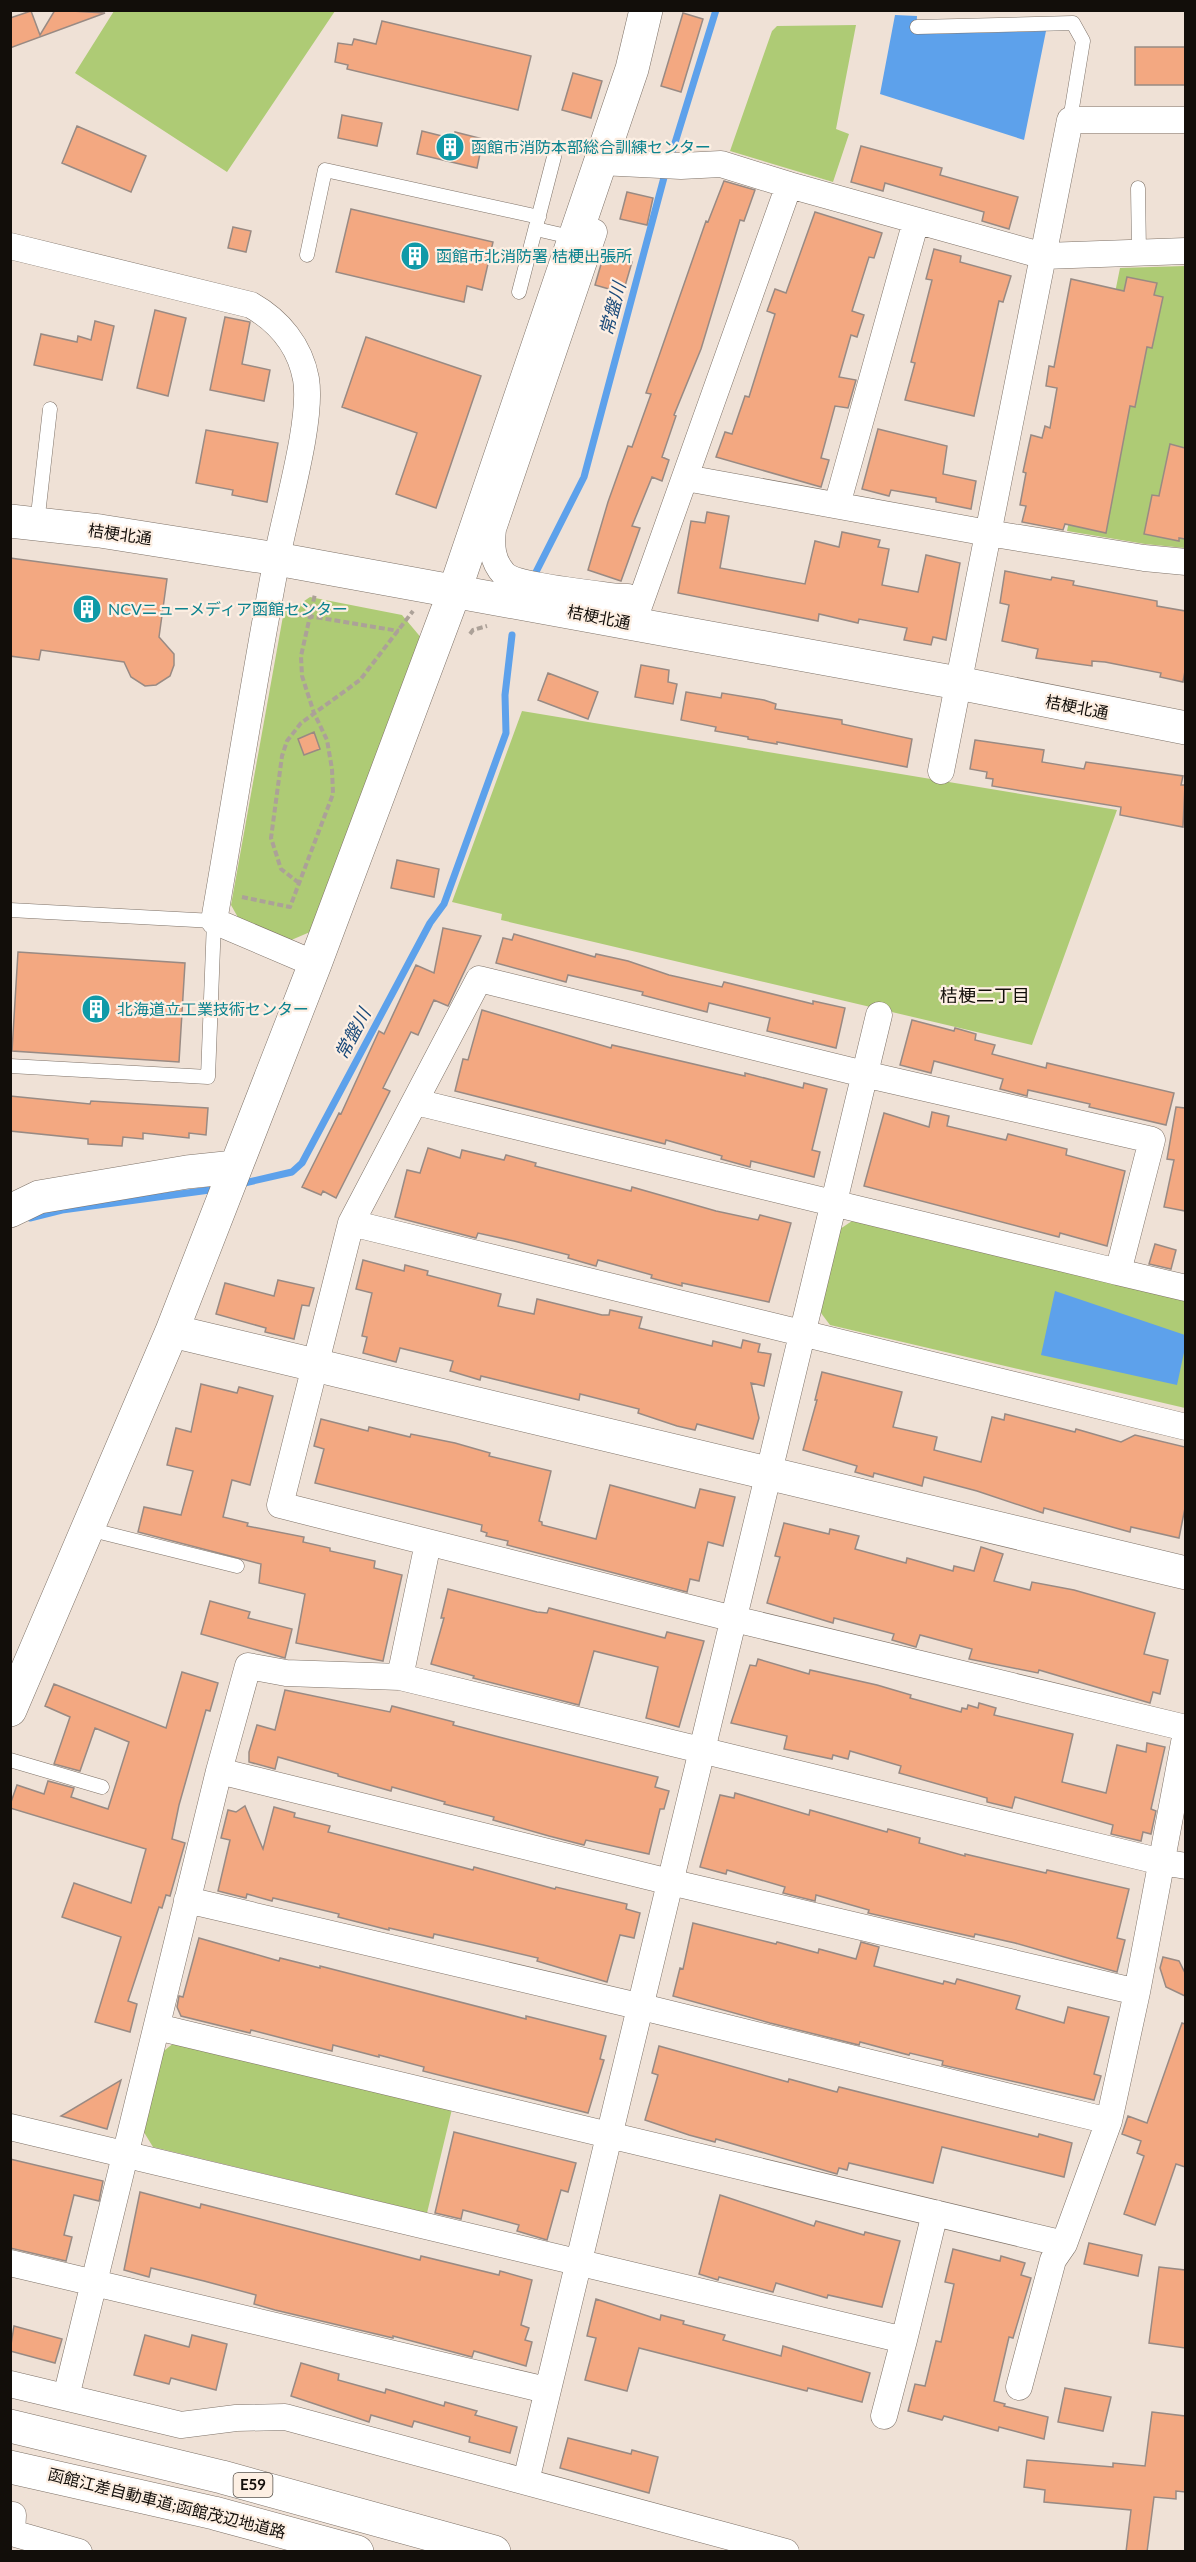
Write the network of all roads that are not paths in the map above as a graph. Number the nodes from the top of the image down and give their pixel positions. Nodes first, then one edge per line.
1 (646, 10) edge
2 (917, 27) dead end
3 (1070, 120) junction
4 (1185, 120) edge
5 (554, 157) dead end
6 (609, 163) junction
7 (789, 185) junction
8 (1138, 188) dead end
9 (916, 221) junction
10 (537, 223) junction
11 (575, 238) junction
12 (10, 246) edge
13 (1185, 251) edge
14 (1139, 252) junction
15 (307, 255) dead end
16 (1044, 256) junction
17 (519, 292) dead end
18 (50, 409) dead end
19 (686, 478) junction
20 (837, 505) junction
21 (24, 522) edge
22 (988, 533) junction
23 (277, 558) junction
24 (1185, 562) edge
25 (455, 590) junction
26 (631, 610) junction
27 (958, 683) junction
28 (1185, 728) edge
29 (941, 771) dead end
30 (10, 910) edge
31 (213, 921) junction
32 (315, 964) junction
33 (879, 1014) dead end
34 (10, 1066) edge
35 (864, 1074) junction
36 (416, 1102) junction
37 (229, 1183) junction
38 (834, 1203) junction
39 (10, 1211) edge
40 (351, 1223) junction
41 (1118, 1272) junction
42 (1185, 1288) edge
43 (172, 1331) junction
44 (802, 1334) junction
45 (315, 1365) junction
46 (1185, 1427) edge
47 (768, 1473) junction
48 (86, 1528) junction
49 (428, 1543) junction
50 (237, 1566) dead end
51 (1185, 1573) edge
52 (734, 1619) junction
53 (400, 1677) junction
54 (10, 1710) edge
55 (1185, 1730) edge
56 (701, 1749) junction
57 (10, 1760) edge
58 (219, 1771) junction
59 (102, 1787) dead end
60 (1174, 1864) edge
61 (670, 1882) junction
62 (187, 1900) junction
63 (1137, 1992) junction
64 (642, 2007) junction
65 (157, 2027) junction
66 (1109, 2121) junction
67 (10, 2127) edge
68 (610, 2137) junction
69 (126, 2153) junction
70 (935, 2213) junction
71 (1064, 2244) junction
72 (579, 2262) junction
73 (10, 2263) edge
74 (95, 2283) junction
75 (904, 2340) junction
76 (10, 2384) edge
77 (1019, 2387) dead end
78 (546, 2390) junction
79 (66, 2397) junction
80 (884, 2416) dead end
81 (10, 2426) edge
82 (10, 2467) edge
83 (526, 2481) junction
84 (11, 2529) edge
85 (79, 2552) edge
86 (357, 2552) edge
87 (494, 2552) edge
88 (786, 2552) edge

1 - 6 main road
2 - 3 lane
3 - 4 street
3 - 16 street
5 - 10 lane
6 - 7 street
6 - 11 main road
6 - 26 street
7 - 9 street
7 - 19 street
8 - 14 lane
9 - 16 street
9 - 20 street
10 - 11 lane
10 - 15 lane
10 - 17 lane
11 - 25 main road
12 - 23 street
13 - 14 street
14 - 16 street
16 - 22 street
18 - 21 lane
19 - 20 street
19 - 26 street
20 - 22 street
21 - 23 main road, 桔梗北通
22 - 24 street
22 - 27 street
23 - 25 main road, 桔梗北通
23 - 31 street
25 - 26 main road, 桔梗北通
25 - 32 main road
26 - 27 main road, 桔梗北通
27 - 28 main road, 桔梗北通
27 - 29 street
30 - 31 lane
31 - 32 street
31 - 34 lane
32 - 37 main road
33 - 35 street
35 - 36 street
35 - 38 street
35 - 41 street
36 - 38 street
36 - 40 street
37 - 39 main road
37 - 43 main road
38 - 41 street
38 - 44 street
40 - 44 street
40 - 45 street
41 - 42 street
43 - 45 main road
43 - 48 main road
44 - 46 street
44 - 47 street
45 - 47 main road
45 - 49 street
47 - 51 main road
47 - 52 street
48 - 50 lane
48 - 54 main road
49 - 52 street
49 - 53 street
52 - 55 street
52 - 56 street
53 - 56 street
53 - 58 street
55 - 60 street
56 - 60 street
56 - 61 street
57 - 59 lane
58 - 61 street
58 - 62 street
60 - 63 street
61 - 63 street
61 - 64 street
62 - 64 street
62 - 65 street
63 - 66 street
64 - 66 street
64 - 68 street
65 - 68 street
65 - 69 street
66 - 71 street
67 - 69 street
68 - 70 street
68 - 72 street
69 - 72 street
69 - 74 street
70 - 71 street
70 - 75 street
71 - 77 street
72 - 75 street
72 - 78 street
73 - 74 street
74 - 78 street
74 - 79 street
75 - 80 street
76 - 79 street
78 - 83 street
79 - 83 street
81 - 87 main road, E59
82 - 86 main road, 函館江差自動車道;函館茂辺地道路 / E59
83 - 88 street
84 - 85 street

